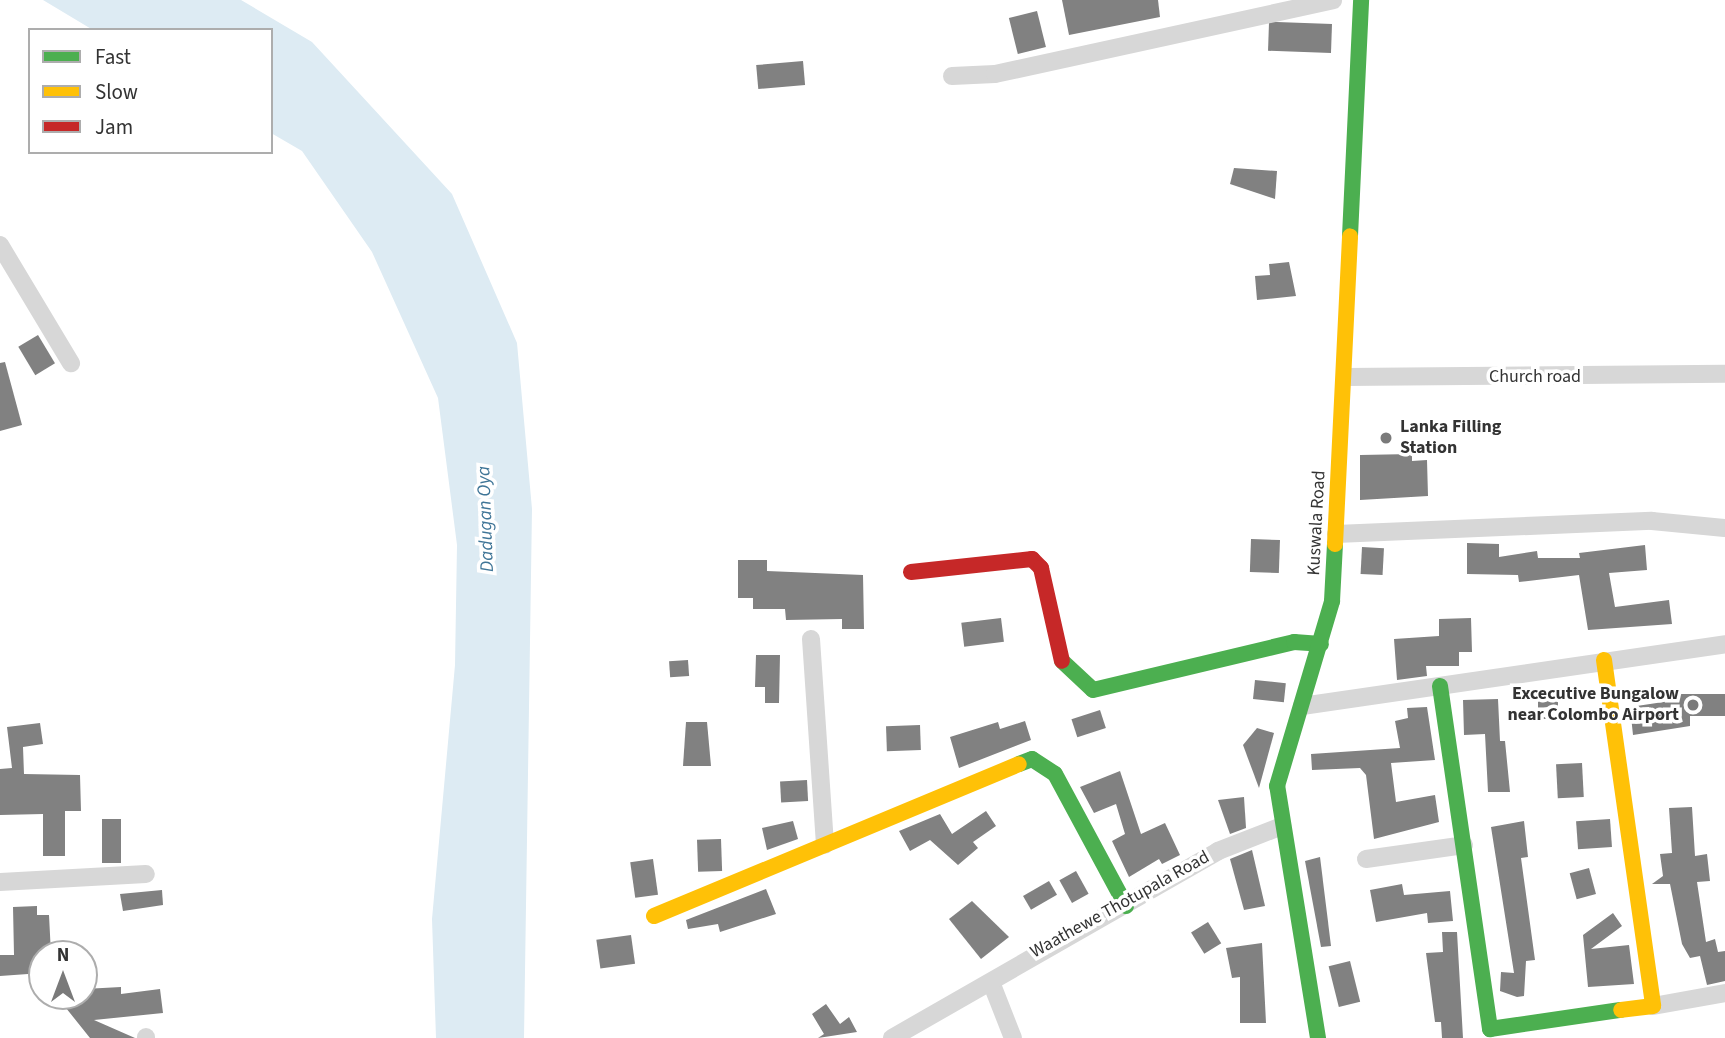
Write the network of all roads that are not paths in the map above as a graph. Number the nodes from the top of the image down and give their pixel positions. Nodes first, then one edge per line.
1 (1333, 0) edge
2 (1361, 0) edge
3 (952, 76) dead end
4 (0, 245) edge
5 (71, 363) dead end
6 (1725, 374) edge
7 (1345, 377) junction
8 (1725, 528) edge
9 (1336, 534) junction
10 (911, 572) dead end
11 (811, 639) dead end
12 (1321, 644) junction
13 (1725, 644) edge
14 (1604, 660) junction
15 (1440, 686) junction
16 (1302, 706) junction
17 (1282, 826) junction
18 (825, 845) junction
19 (1464, 845) junction
20 (1366, 859) dead end
21 (146, 874) dead end
22 (0, 882) edge
23 (1126, 906) junction
24 (654, 915) dead end
25 (992, 982) junction
26 (1725, 993) edge
27 (1653, 1006) junction
28 (892, 1038) edge
29 (1013, 1038) edge
30 (1318, 1038) edge

1 - 3 street
2 - 7 street, Kuswala Road
4 - 5 street
6 - 7 street, Church road
7 - 9 street, Kuswala Road
8 - 9 street
9 - 12 street, Kuswala Road
10 - 12 street
11 - 18 street
12 - 16 street, Kuswala Road
13 - 14 street
14 - 15 street
14 - 27 street
15 - 16 street
15 - 19 street
16 - 17 street, Kuswala Road
17 - 23 street, Waathewe Thotupala Road
17 - 30 street, Kuswala Road
18 - 23 street
18 - 24 street
19 - 20 street
19 - 27 street
21 - 22 street
23 - 25 street, Waathewe Thotupala Road
25 - 28 street, Waathewe Thotupala Road
25 - 29 street
26 - 27 street

